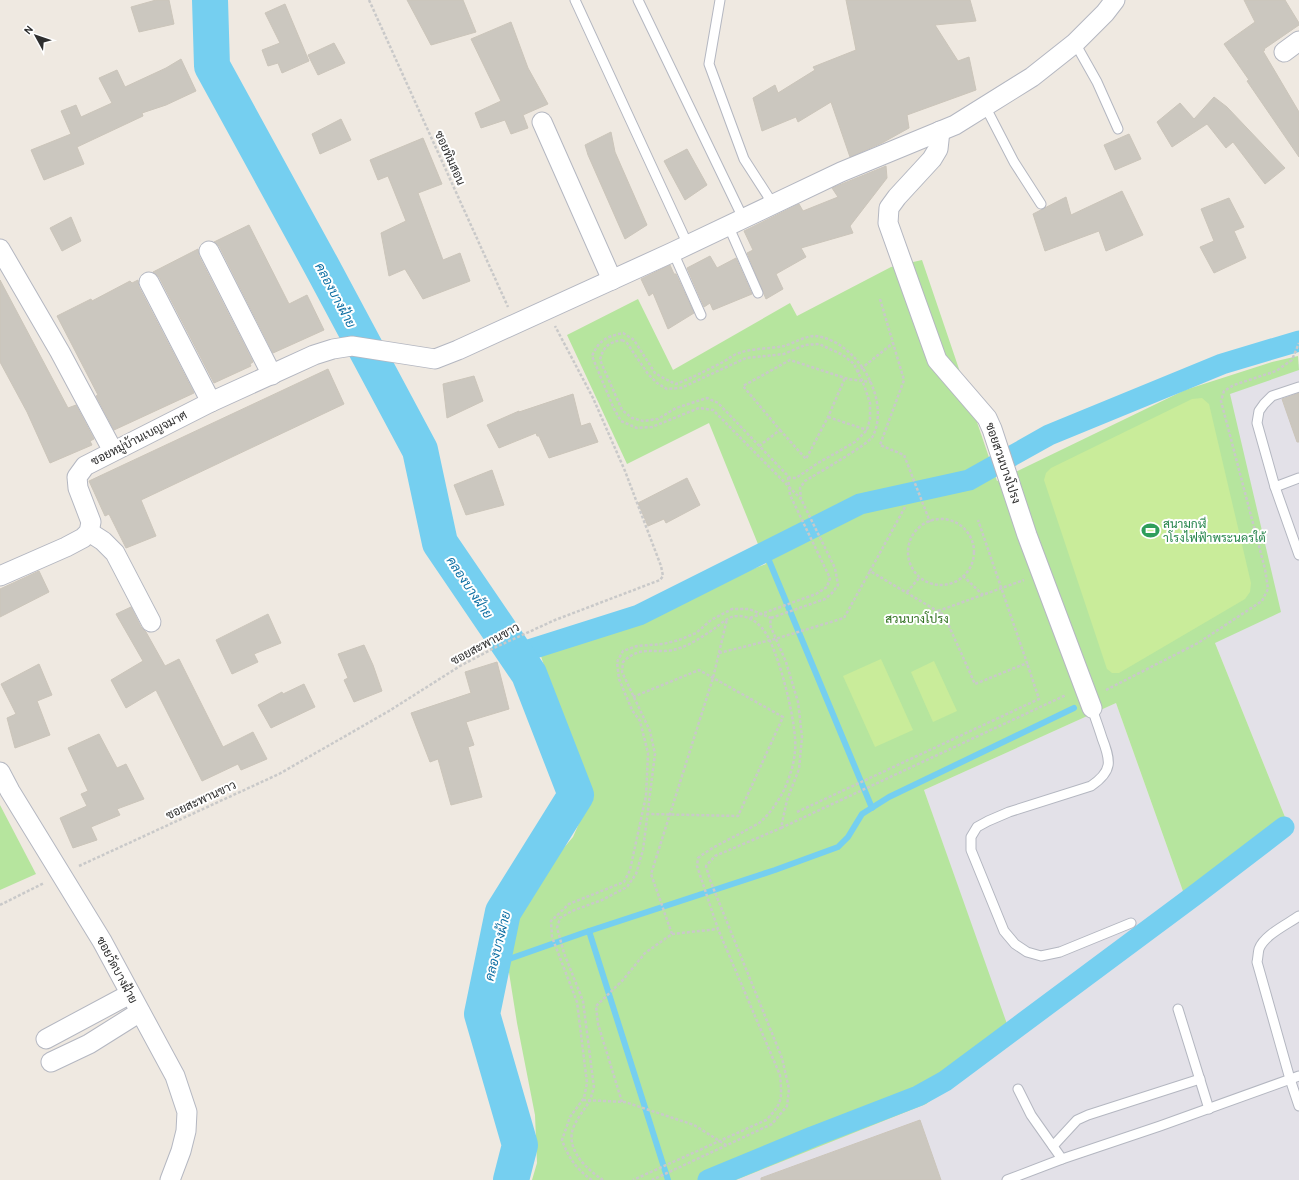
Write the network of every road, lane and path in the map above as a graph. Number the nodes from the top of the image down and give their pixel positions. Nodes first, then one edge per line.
1 (369, 0) edge
2 (575, 0) edge
3 (638, 0) edge
4 (720, 0) edge
5 (1115, 0) edge
6 (1299, 41) edge
7 (1075, 43) junction
8 (1284, 52) dead end
9 (985, 106) junction
10 (542, 122) dead end
11 (1118, 129) dead end
12 (940, 131) junction
13 (773, 204) junction
14 (1041, 204) dead end
15 (735, 222) junction
16 (0, 249) edge
17 (681, 249) junction
18 (209, 250) dead end
19 (612, 280) junction
20 (149, 282) dead end
21 (758, 294) dead end
22 (880, 299) dead end
23 (546, 310) junction
24 (700, 315) dead end
25 (516, 324) junction
26 (893, 343) junction
27 (1299, 343) edge
28 (862, 368) junction
29 (858, 372) junction
30 (272, 375) junction
31 (845, 378) junction
32 (862, 381) junction
33 (870, 382) junction
34 (1299, 387) edge
35 (210, 402) junction
36 (828, 417) junction
37 (780, 430) junction
38 (867, 430) junction
39 (759, 446) junction
40 (113, 451) junction
41 (788, 476) junction
42 (1299, 478) edge
43 (1275, 487) junction
44 (800, 499) junction
45 (905, 507) dead end
46 (978, 520) dead end
47 (930, 522) junction
48 (89, 532) junction
49 (1299, 555) edge
50 (870, 571) junction
51 (1041, 573) junction
52 (0, 576) edge
53 (963, 576) junction
54 (920, 577) junction
55 (1001, 588) junction
56 (907, 592) junction
57 (983, 595) junction
58 (938, 611) junction
59 (760, 614) junction
60 (750, 618) junction
61 (771, 618) junction
62 (727, 619) junction
63 (151, 622) dead end
64 (775, 639) junction
65 (769, 640) junction
66 (719, 653) junction
67 (1027, 663) junction
68 (713, 678) junction
69 (633, 696) junction
70 (1089, 700) junction
71 (0, 772) edge
72 (797, 812) dead end
73 (648, 814) junction
74 (671, 814) junction
75 (781, 828) junction
76 (61, 875) junction
77 (0, 905) edge
78 (1299, 916) edge
79 (1131, 923) dead end
80 (718, 929) junction
81 (672, 934) junction
82 (130, 994) junction
83 (1178, 1009) dead end
84 (140, 1012) junction
85 (46, 1039) dead end
86 (51, 1062) dead end
87 (1299, 1076) edge
88 (1200, 1079) junction
89 (1290, 1080) junction
90 (1018, 1089) dead end
91 (583, 1100) junction
92 (590, 1101) junction
93 (622, 1102) junction
94 (1299, 1106) edge
95 (1209, 1108) junction
96 (720, 1141) junction
97 (726, 1145) junction
98 (1052, 1146) junction
99 (1062, 1159) junction
100 (170, 1180) edge
101 (592, 1180) edge
102 (603, 1180) edge
103 (633, 1180) edge
104 (652, 1180) edge
105 (1007, 1180) edge

1 - 25 path, ซอยทิมสอน
2 - 17 lane
3 - 15 lane
4 - 13 lane
5 - 7 street
6 - 8 street
7 - 9 street
7 - 11 lane
9 - 12 street
9 - 14 lane
10 - 19 street
12 - 13 street
12 - 51 street, ซอยสวนบางโปรง
13 - 15 street
15 - 17 street
15 - 21 lane
16 - 40 street
17 - 19 street
17 - 24 lane
18 - 30 street
19 - 23 street
20 - 35 street
22 - 26 path
23 - 25 street
23 - 76 path, ซอยสะพานขาว
25 - 30 street, ซอยหมู่บ้านเบญจมาศ
26 - 28 path
26 - 47 path
27 - 70 path
28 - 29 path
28 - 33 path
28 - 44 path
29 - 32 path
29 - 39 path
30 - 35 street, ซอยหมู่บ้านเบญจมาศ
31 - 32 path
31 - 36 path
31 - 37 path
32 - 33 path
32 - 38 path
33 - 44 path
34 - 43 lane
35 - 40 street, ซอยหมู่บ้านเบญจมาศ
36 - 37 path
36 - 38 path
37 - 39 path
38 - 41 path
39 - 41 path
40 - 48 street, ซอยหมู่บ้านเบญจมาศ
41 - 59 path
42 - 43 lane
43 - 49 lane
44 - 61 path
45 - 50 path
46 - 55 path
47 - 53 path
47 - 54 path
48 - 52 street
48 - 63 street
50 - 56 path
50 - 64 path
51 - 55 path
51 - 70 street, ซอยสวนบางโปรง
53 - 54 path
53 - 57 path
54 - 56 path
55 - 57 path
55 - 67 path
56 - 58 path
57 - 58 path
58 - 67 path
59 - 60 path
59 - 61 path
59 - 91 path
60 - 62 path
60 - 65 path
61 - 64 path
62 - 66 path
62 - 69 path
64 - 65 path
64 - 75 path
65 - 66 path
65 - 80 path
66 - 68 path
67 - 72 path
68 - 69 path
68 - 74 path
68 - 74 path
69 - 73 path
70 - 75 path
70 - 79 lane
71 - 76 street, ซอยวัดบางฝ้าย
73 - 74 path
73 - 92 path
74 - 81 path
75 - 97 path
76 - 77 path, ซอยสะพานขาว
76 - 82 street, ซอยวัดบางฝ้าย
78 - 89 lane
80 - 81 path
80 - 96 path
81 - 93 path
82 - 84 street, ซอยวัดบางฝ้าย
82 - 85 street
83 - 88 lane
84 - 86 street
84 - 100 street, ซอยวัดบางฝ้าย
87 - 89 lane
88 - 95 lane
88 - 98 lane
89 - 94 lane
89 - 95 lane
90 - 98 lane
91 - 92 path
91 - 101 path
92 - 93 path
92 - 102 path
93 - 96 path
95 - 99 lane
96 - 97 path
96 - 103 path
97 - 104 path
98 - 99 lane
99 - 105 lane

